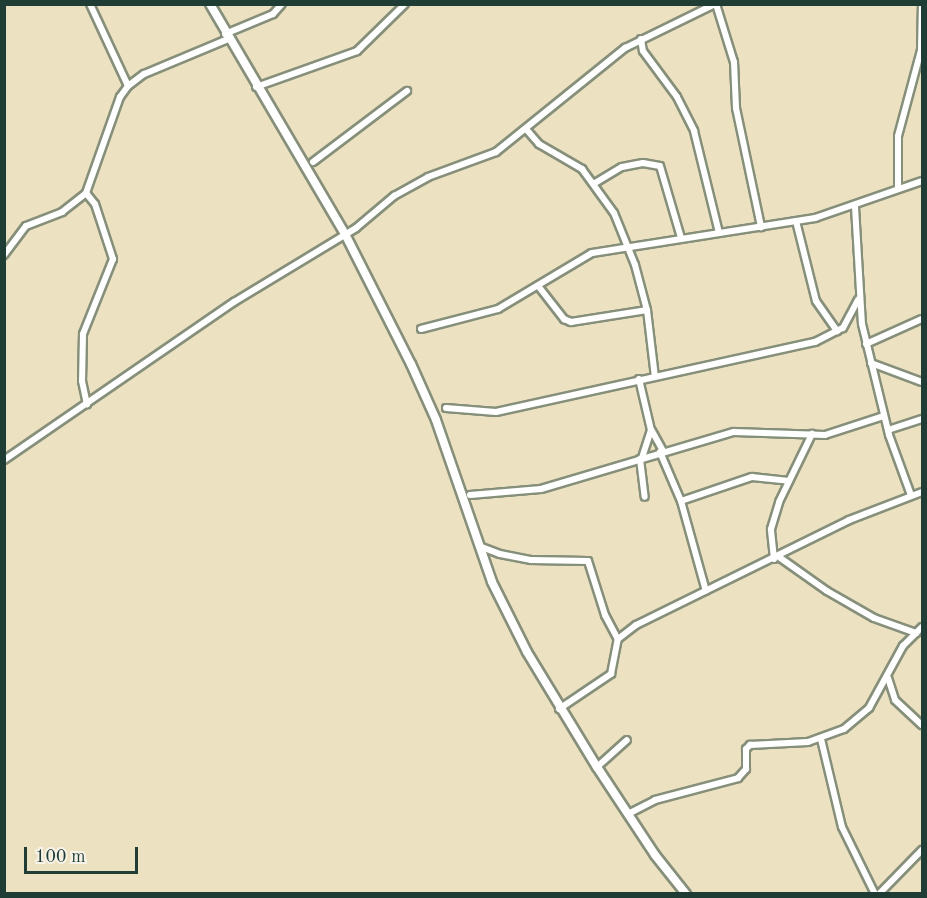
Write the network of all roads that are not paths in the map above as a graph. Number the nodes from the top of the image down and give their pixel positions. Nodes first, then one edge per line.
1 (90, 4) edge
2 (210, 4) edge
3 (282, 4) edge
4 (405, 4) edge
5 (716, 4) edge
6 (922, 4) edge
7 (226, 36) junction
8 (641, 39) junction
9 (128, 86) junction
10 (256, 87) junction
11 (407, 92) dead end
12 (526, 129) junction
13 (313, 162) dead end
14 (922, 181) edge
15 (595, 183) junction
16 (898, 188) junction
17 (86, 193) junction
18 (855, 207) junction
19 (796, 221) junction
20 (761, 227) junction
21 (719, 233) junction
22 (345, 234) junction
23 (681, 238) junction
24 (627, 247) junction
25 (4, 255) edge
26 (539, 287) junction
27 (858, 300) junction
28 (647, 310) junction
29 (922, 319) edge
30 (421, 329) dead end
31 (837, 331) junction
32 (866, 344) junction
33 (871, 363) junction
34 (655, 377) junction
35 (639, 380) junction
36 (922, 382) edge
37 (87, 404) junction
38 (446, 408) dead end
39 (884, 416) junction
40 (922, 419) edge
41 (651, 430) junction
42 (888, 430) junction
43 (812, 434) junction
44 (662, 451) junction
45 (641, 458) junction
46 (4, 460) edge
47 (789, 480) junction
48 (922, 492) edge
49 (470, 495) dead end
50 (911, 495) junction
51 (645, 497) dead end
52 (681, 501) junction
53 (480, 546) junction
54 (776, 558) junction
55 (706, 591) junction
56 (922, 627) edge
57 (916, 633) junction
58 (618, 639) junction
59 (888, 678) junction
60 (559, 709) junction
61 (922, 725) edge
62 (821, 739) junction
63 (627, 740) dead end
64 (597, 767) junction
65 (628, 814) junction
66 (922, 850) edge
67 (686, 894) edge
68 (877, 894) edge

1 - 9 street
2 - 7 main road
3 - 7 street
4 - 10 street
5 - 8 street
5 - 20 street
6 - 16 street
7 - 9 street
7 - 10 main road
8 - 12 street
8 - 21 street
9 - 17 street
10 - 22 main road
11 - 13 street
12 - 15 street
12 - 22 street
14 - 16 street
15 - 23 street
15 - 24 street
16 - 18 street
17 - 25 street
17 - 37 street
18 - 19 street
18 - 27 street
19 - 20 street
19 - 31 street
20 - 21 street
21 - 23 street
22 - 37 street
22 - 53 main road
23 - 24 street
24 - 26 street
24 - 28 street
26 - 28 street
26 - 30 street
27 - 31 street
27 - 32 street
28 - 34 street
29 - 32 street
31 - 34 street
32 - 33 street
33 - 36 street
33 - 39 street
34 - 35 street
35 - 38 street
35 - 41 street
37 - 46 street
39 - 42 street
39 - 43 street
40 - 42 street
41 - 44 street
41 - 45 street
42 - 50 street
43 - 44 street
43 - 47 street
44 - 45 street
44 - 52 street
45 - 49 street
45 - 51 street
47 - 52 street
47 - 54 street
48 - 50 street
50 - 54 street
52 - 55 street
53 - 58 street
53 - 60 main road
54 - 55 street
54 - 57 street
55 - 58 street
56 - 57 street
57 - 59 street
58 - 60 street
59 - 61 street
59 - 62 street
60 - 64 main road
62 - 65 street
62 - 68 street
63 - 64 street
64 - 65 main road
65 - 67 main road
66 - 68 street

